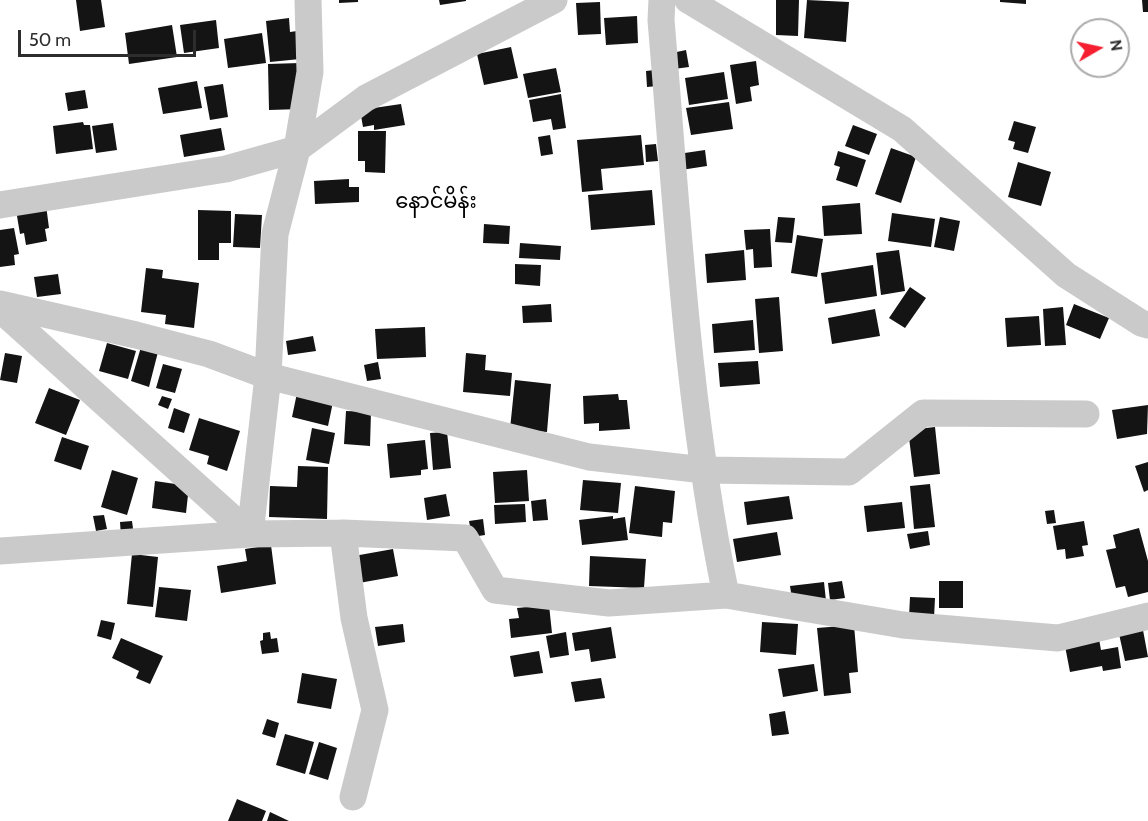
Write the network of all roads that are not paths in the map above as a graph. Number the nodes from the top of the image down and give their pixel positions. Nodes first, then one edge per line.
1 (308, 0) edge
2 (554, 0) edge
3 (662, 0) edge
4 (688, 0) edge
5 (297, 150) junction
6 (0, 205) edge
7 (0, 304) edge
8 (0, 309) edge
9 (1148, 325) edge
10 (268, 376) junction
11 (1086, 414) dead end
12 (704, 470) junction
13 (343, 533) junction
14 (249, 534) junction
15 (0, 551) edge
16 (726, 595) junction
17 (1148, 616) edge
18 (353, 797) dead end

1 - 5 street
2 - 5 street
3 - 12 street
4 - 9 street
5 - 6 street
5 - 10 street
7 - 10 street
8 - 14 street
10 - 12 street
10 - 14 street
11 - 12 street
12 - 16 street
13 - 14 street
13 - 16 street
13 - 18 street
14 - 15 street
16 - 17 street

